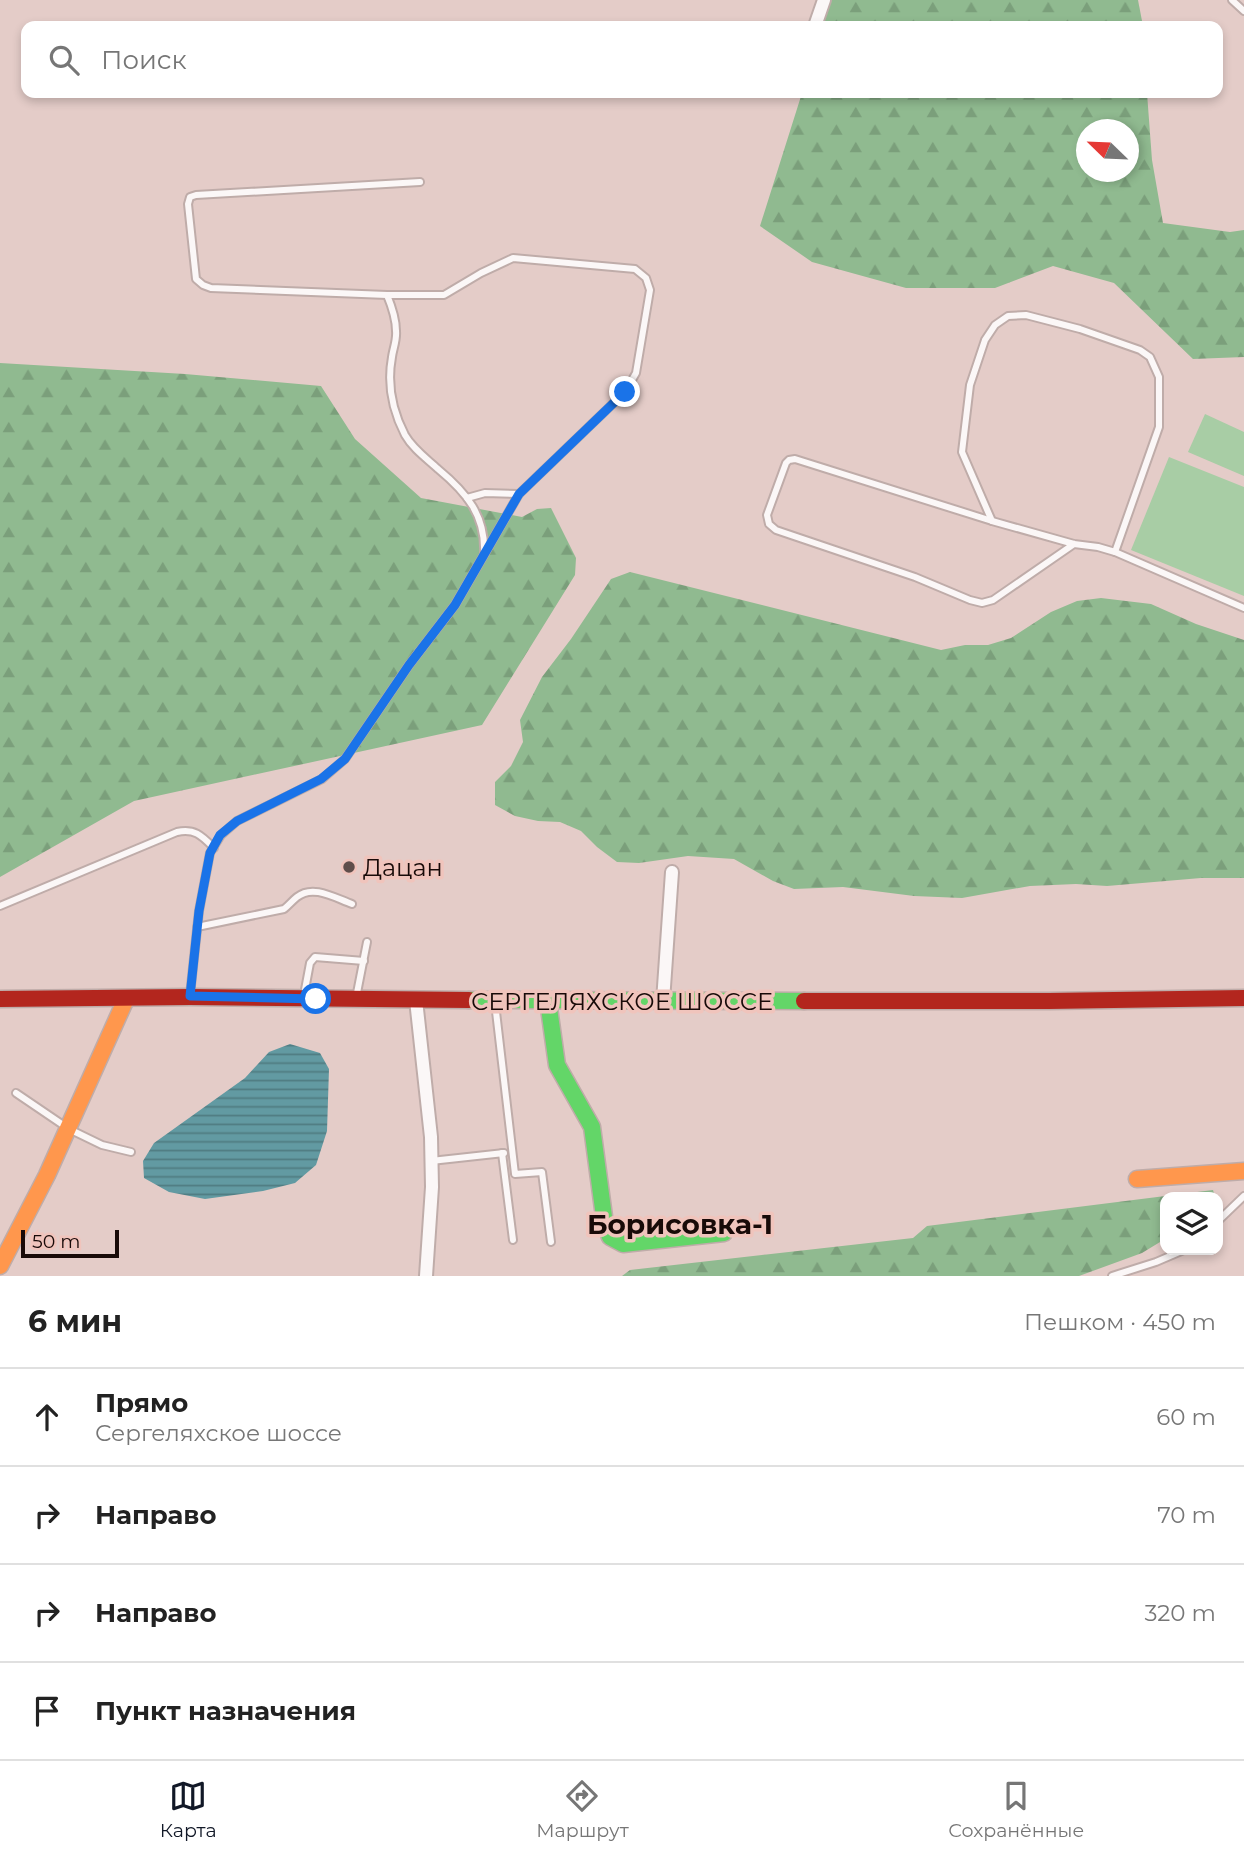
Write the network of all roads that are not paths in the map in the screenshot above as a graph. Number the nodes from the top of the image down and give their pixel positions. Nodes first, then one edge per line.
1 (824, 0) edge
2 (1232, 0) edge
3 (1244, 11) edge
4 (817, 21) edge
5 (420, 183) dead end
6 (387, 295) junction
7 (519, 494) junction
8 (467, 498) junction
9 (992, 521) junction
10 (1074, 544) junction
11 (1115, 552) junction
12 (484, 556) junction
13 (1244, 608) edge
14 (214, 848) junction
15 (671, 872) dead end
16 (352, 904) dead end
17 (0, 906) edge
18 (197, 928) junction
19 (367, 942) dead end
20 (363, 961) junction
21 (190, 996) junction
22 (1244, 998) edge
23 (0, 999) edge
24 (126, 999) junction
25 (303, 999) junction
26 (356, 999) junction
27 (416, 1000) junction
28 (495, 1001) junction
29 (548, 1001) junction
30 (663, 1001) junction
31 (16, 1093) dead end
32 (69, 1129) junction
33 (513, 1152) junction
34 (131, 1153) dead end
35 (502, 1153) junction
36 (431, 1161) junction
37 (1244, 1171) edge
38 (1137, 1179) dead end
39 (1244, 1196) edge
40 (1223, 1216) edge
41 (723, 1233) dead end
42 (513, 1240) dead end
43 (551, 1242) dead end
44 (1173, 1255) edge
45 (0, 1266) edge
46 (426, 1276) edge
47 (1112, 1276) edge

1 - 4 street
2 - 3 lane
5 - 6 lane
6 - 7 lane
6 - 8 lane
7 - 8 lane
7 - 12 lane
8 - 12 lane
9 - 10 lane
9 - 10 lane
9 - 11 lane
10 - 11 lane
11 - 13 lane
12 - 14 lane
14 - 17 lane
14 - 18 lane
15 - 30 street
16 - 18 lane
18 - 21 lane
19 - 20 lane
20 - 25 lane
20 - 26 lane
21 - 24 main road, СЕРГЕЛЯХСКОЕ ШОССЕ
21 - 25 main road, СЕРГЕЛЯХСКОЕ ШОССЕ
22 - 30 main road, СЕРГЕЛЯХСКОЕ ШОССЕ
23 - 24 main road, СЕРГЕЛЯХСКОЕ ШОССЕ
24 - 32 main road
25 - 26 main road, СЕРГЕЛЯХСКОЕ ШОССЕ
26 - 27 main road, СЕРГЕЛЯХСКОЕ ШОССЕ
27 - 28 main road, СЕРГЕЛЯХСКОЕ ШОССЕ
27 - 36 street
28 - 29 main road, СЕРГЕЛЯХСКОЕ ШОССЕ
28 - 33 lane
29 - 30 main road, СЕРГЕЛЯХСКОЕ ШОССЕ
29 - 41 main road
31 - 32 lane
32 - 34 lane
32 - 45 main road
33 - 35 lane
33 - 43 lane
35 - 36 lane
35 - 42 lane
36 - 46 street
37 - 38 main road
39 - 40 lane
44 - 47 lane

